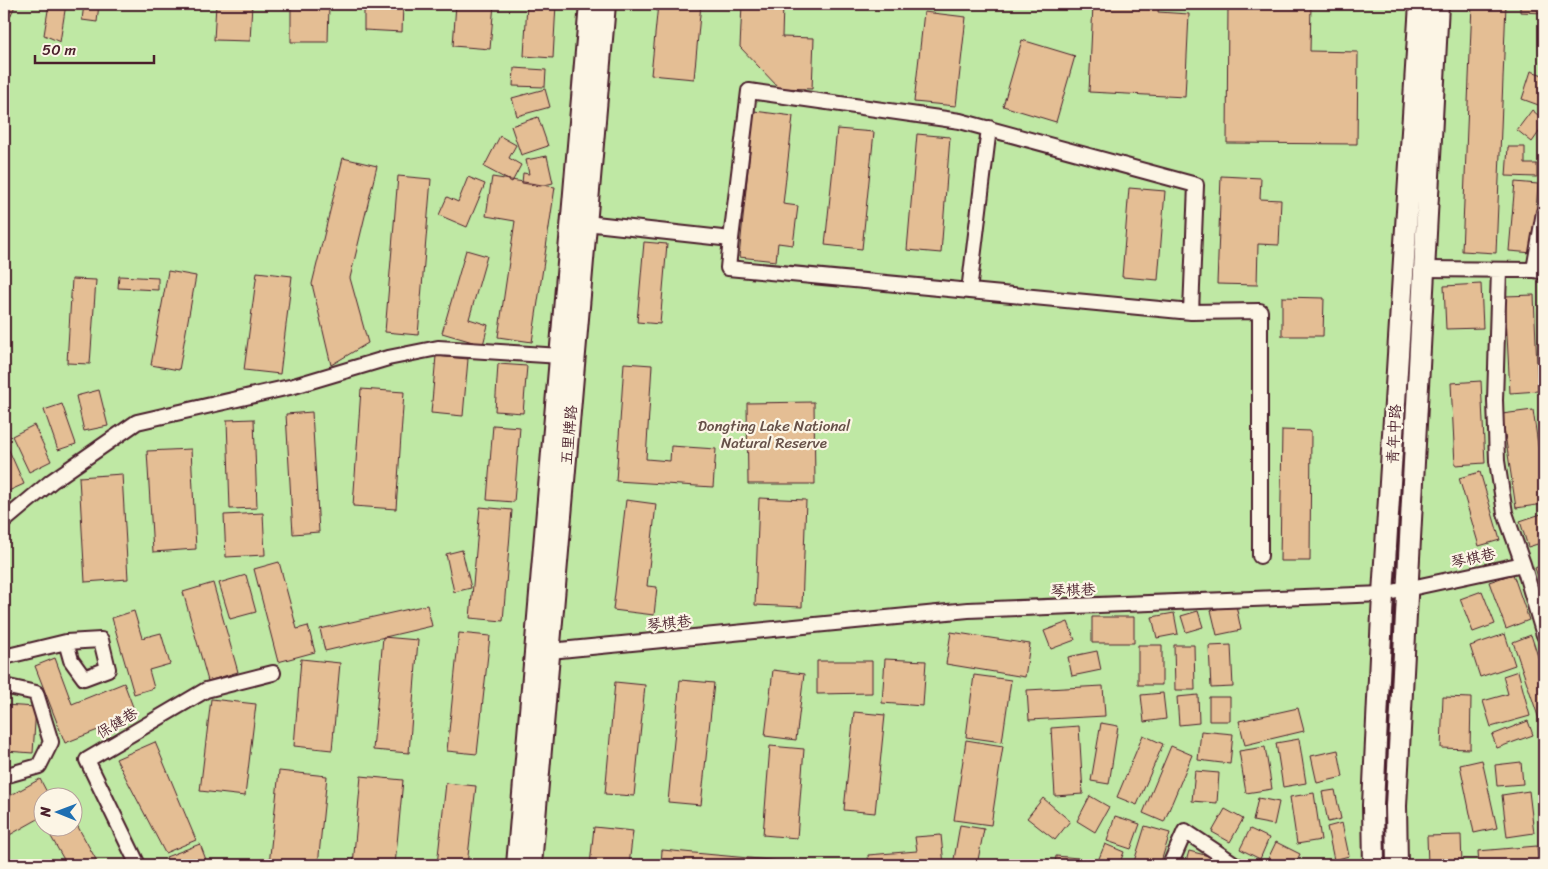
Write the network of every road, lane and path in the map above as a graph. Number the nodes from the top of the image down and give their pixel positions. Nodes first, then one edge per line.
1 (590, 4) edge
2 (605, 4) edge
3 (1420, 4) edge
4 (1438, 4) edge
5 (989, 128) junction
6 (1544, 212) edge
7 (586, 223) junction
8 (731, 239) junction
9 (1424, 270) junction
10 (1500, 270) junction
11 (1539, 271) edge
12 (969, 291) junction
13 (1191, 312) junction
14 (561, 356) junction
15 (4, 522) edge
16 (1260, 556) dead end
17 (1523, 564) junction
18 (1408, 588) junction
19 (1383, 594) junction
20 (1544, 635) edge
21 (66, 642) dead end
22 (550, 651) junction
23 (4, 657) edge
24 (273, 673) dead end
25 (4, 686) edge
26 (4, 776) edge
27 (138, 865) edge
28 (516, 865) edge
29 (531, 865) edge
30 (1170, 865) edge
31 (1236, 865) edge
32 (1374, 865) edge
33 (1397, 865) edge

1 - 14 main road, 五里牌路
2 - 7 main road, 五里牌路
3 - 19 main road, 青年中路
4 - 9 main road, 青年中路
5 - 8 street
5 - 12 street
5 - 13 street
6 - 11 street
7 - 8 street
7 - 22 main road, 五里牌路
8 - 12 street
9 - 10 street
9 - 18 main road, 青年中路
10 - 11 street
10 - 17 street
12 - 13 street
13 - 16 street
14 - 15 street
14 - 28 main road, 五里牌路
17 - 18 street, 琴棋巷
17 - 20 street
18 - 19 street, 琴棋巷
18 - 33 main road, 青年中路
19 - 22 street, 琴棋巷
19 - 32 main road, 青年中路
21 - 23 street
22 - 29 main road, 五里牌路
24 - 27 street, 保健巷
25 - 26 street
30 - 31 street

